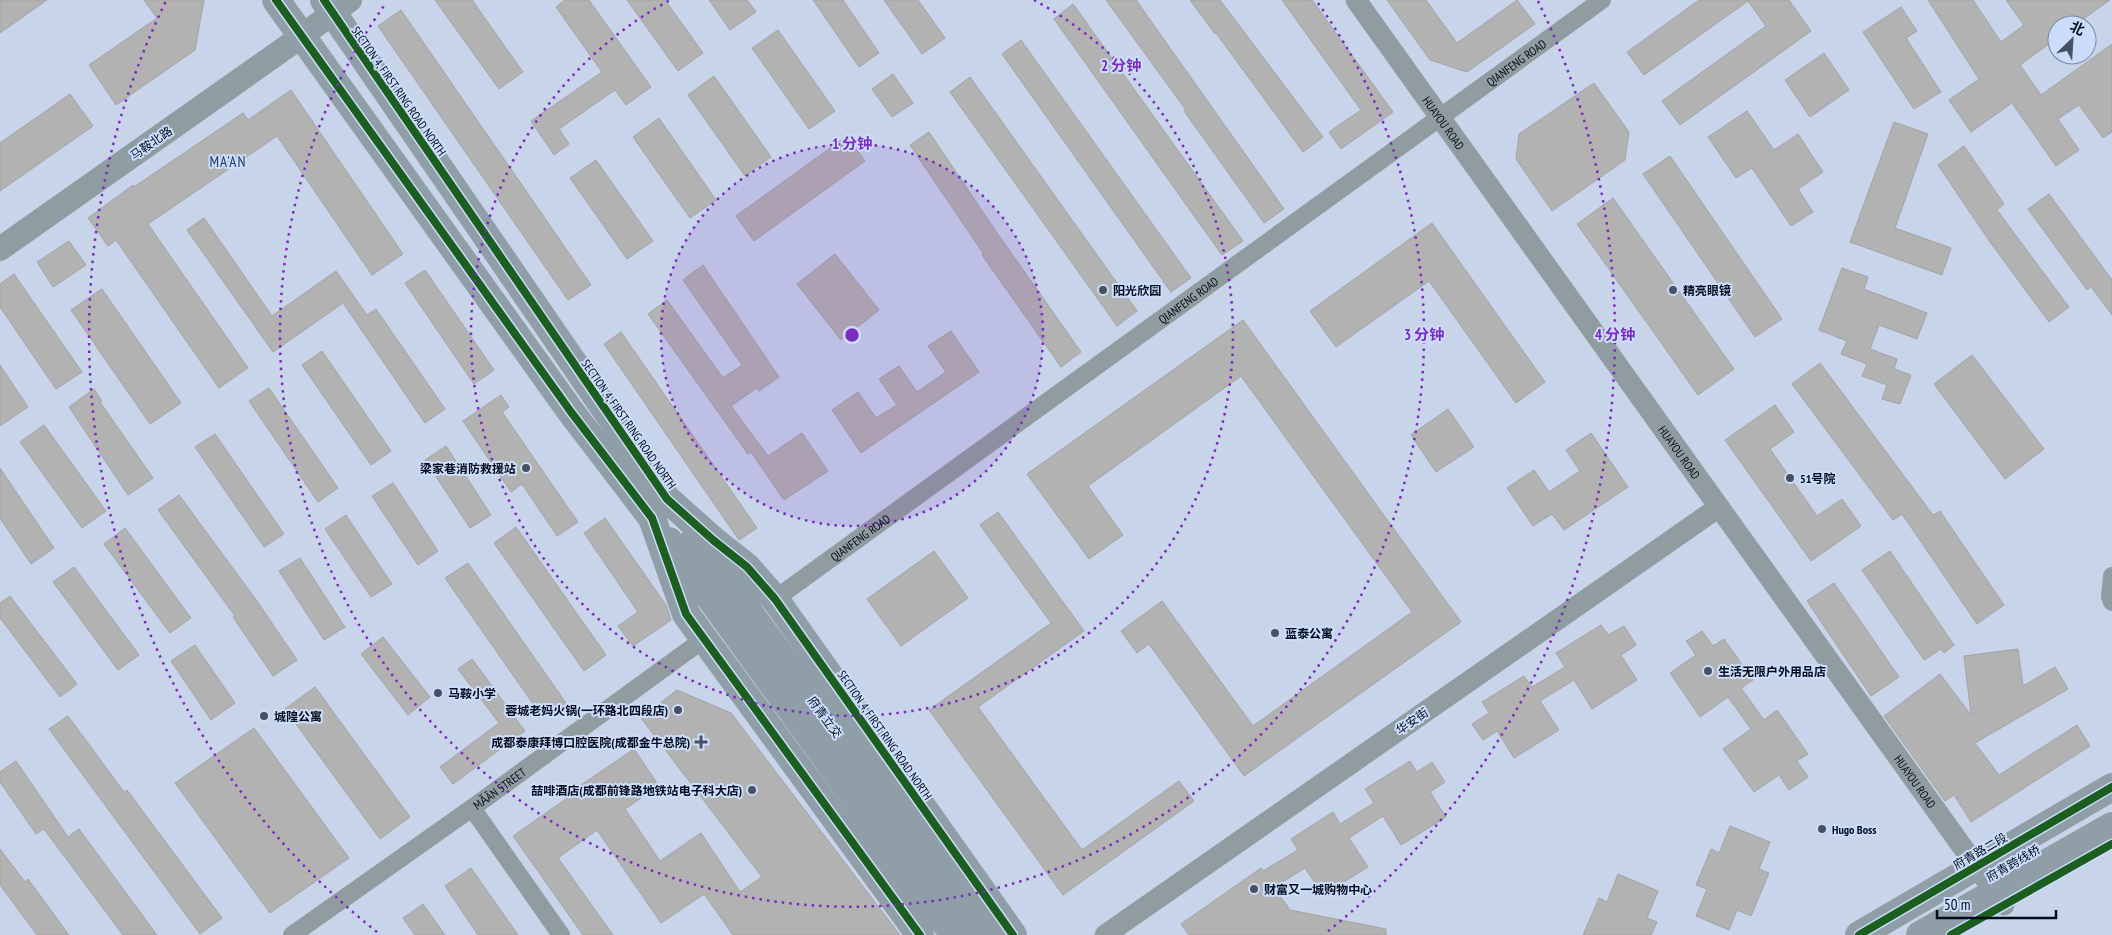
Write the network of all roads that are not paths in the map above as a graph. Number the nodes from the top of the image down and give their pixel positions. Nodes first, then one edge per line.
1 (276, 0) edge
2 (1356, 0) edge
3 (1602, 0) edge
4 (335, 4) edge
5 (302, 36) junction
6 (1440, 118) junction
7 (0, 249) edge
8 (1719, 507) junction
9 (659, 508) junction
10 (2112, 576) edge
11 (775, 599) junction
12 (2112, 602) edge
13 (704, 639) junction
14 (2112, 787) edge
15 (2112, 806) edge
16 (472, 808) junction
17 (2112, 826) edge
18 (2112, 844) edge
19 (1977, 865) junction
20 (2004, 905) junction
21 (292, 935) edge
22 (561, 935) edge
23 (920, 935) edge
24 (954, 935) edge
25 (984, 935) edge
26 (1013, 935) edge
27 (1105, 935) edge
28 (1859, 935) edge
29 (1888, 935) edge
30 (1920, 935) edge
31 (1951, 935) edge

1 - 5 main road, SECTION 4, FIRST RING ROAD NORTH
2 - 6 street, HUAYOU ROAD
3 - 6 street, QIANFENG ROAD
4 - 5 main road, 马鞍北路
4 - 9 main road, SECTION 4, FIRST RING ROAD NORTH
5 - 7 main road, 马鞍北路
5 - 9 main road, SECTION 4, FIRST RING ROAD NORTH
6 - 8 street, HUAYOU ROAD
6 - 11 street, QIANFENG ROAD
8 - 19 street, HUAYOU ROAD
8 - 27 street, 华安街
9 - 11 main road, SECTION 4, FIRST RING ROAD NORTH
9 - 13 main road, SECTION 4, FIRST RING ROAD NORTH
9 - 24 main road, 府青立交
9 - 25 main road, 府青立交
10 - 12 street
11 - 26 main road, SECTION 4, FIRST RING ROAD NORTH
13 - 16 street, MǍĀN STREET
13 - 23 main road, SECTION 4, FIRST RING ROAD NORTH
14 - 19 main road, 府青路二段
15 - 29 main road, 府青跨线桥
16 - 21 street, MǍĀN STREET
16 - 22 street
17 - 30 main road, 府青跨线桥
18 - 20 main road
19 - 20 street, HUAYOU ROAD
19 - 28 main road, 府青路二段
20 - 31 main road

